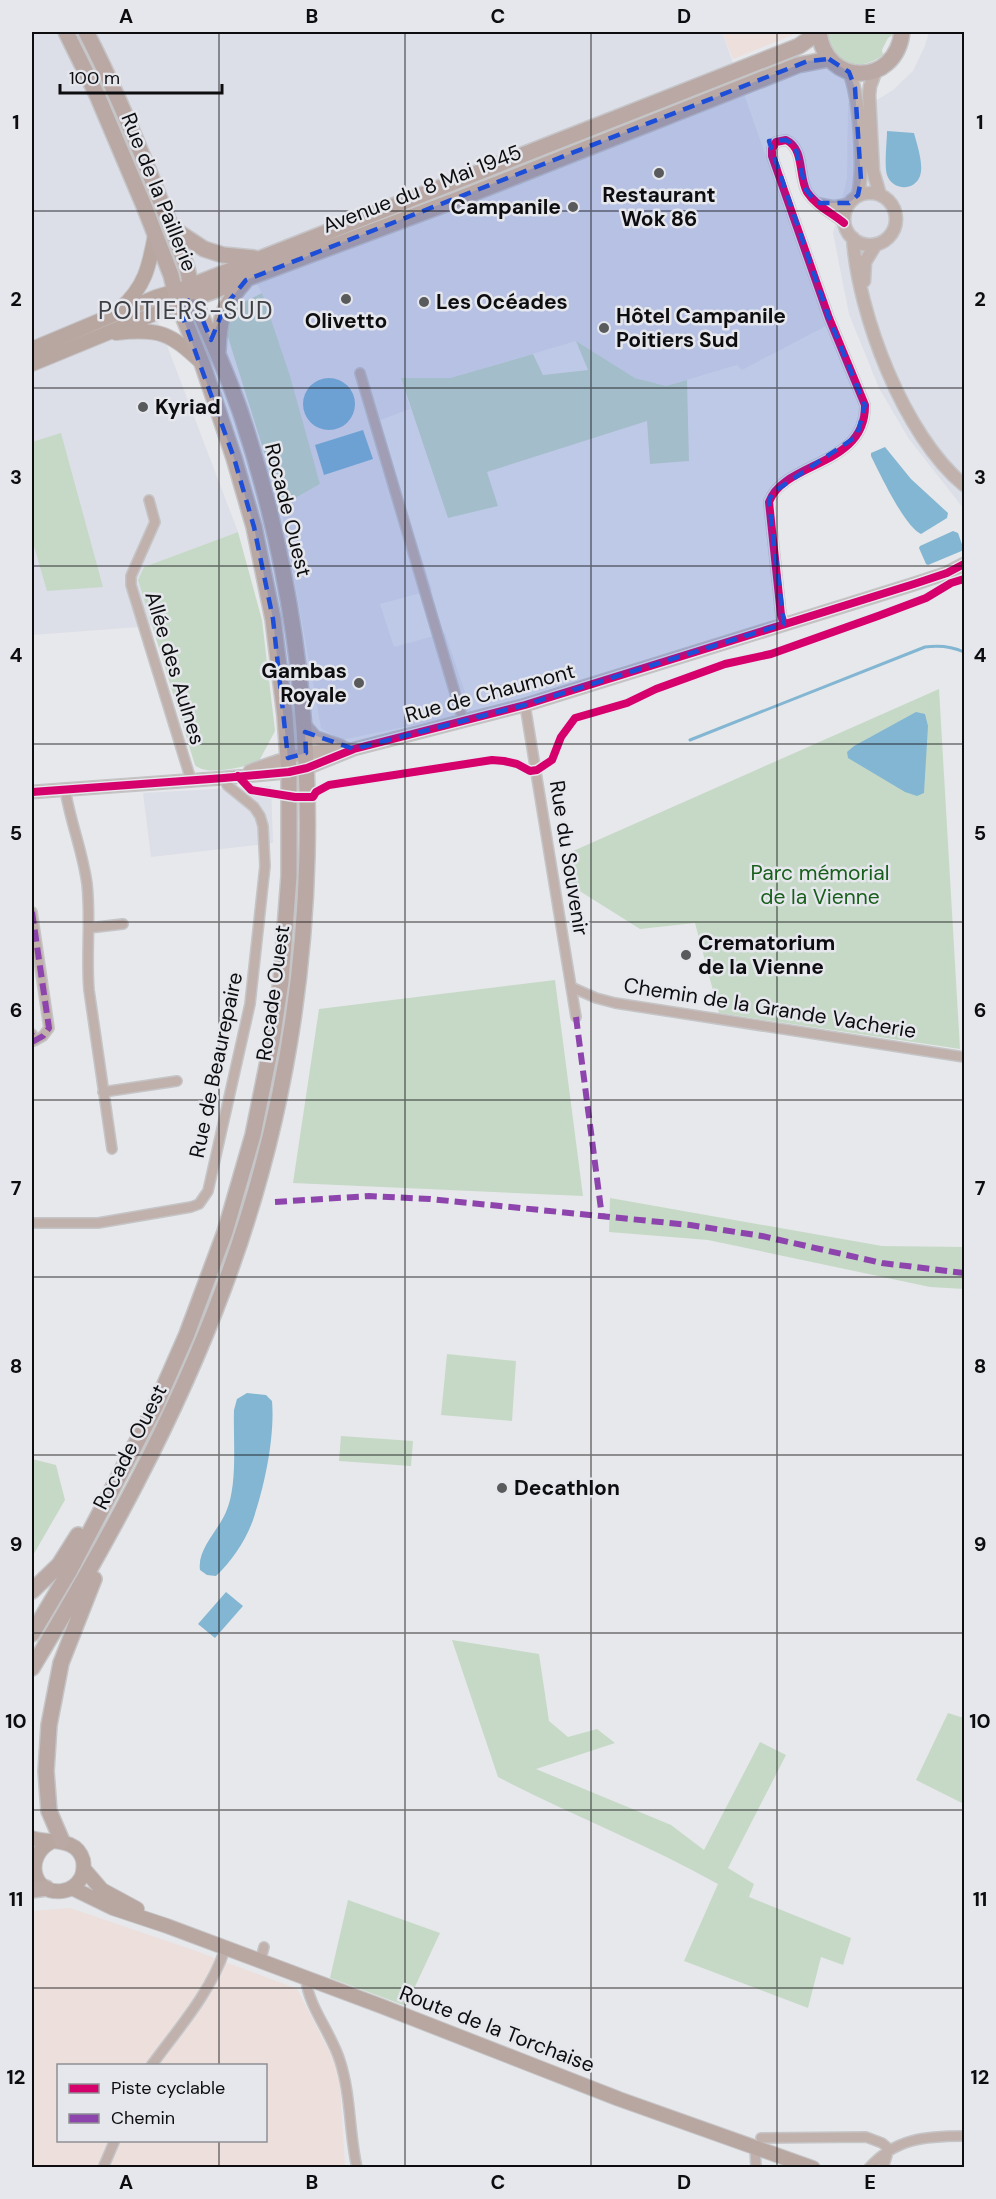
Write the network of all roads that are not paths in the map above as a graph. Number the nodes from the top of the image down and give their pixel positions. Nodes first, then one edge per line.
1 (66, 32) edge
2 (86, 32) edge
3 (819, 32) edge
4 (902, 32) edge
5 (78, 56) junction
6 (829, 59) junction
7 (876, 70) junction
8 (849, 72) junction
9 (116, 94) junction
10 (103, 110) junction
11 (880, 195) junction
12 (853, 199) junction
13 (817, 202) junction
14 (844, 224) junction
15 (172, 228) junction
16 (155, 235) junction
17 (853, 238) junction
18 (876, 244) junction
19 (257, 258) junction
20 (246, 280) junction
21 (184, 295) junction
22 (865, 303) junction
23 (114, 315) junction
24 (99, 336) junction
25 (32, 349) edge
26 (218, 357) junction
27 (202, 363) junction
28 (32, 364) edge
29 (360, 373) dead end
30 (963, 484) edge
31 (149, 500) dead end
32 (964, 564) edge
33 (964, 572) edge
34 (947, 573) junction
35 (784, 624) junction
36 (525, 705) junction
37 (463, 720) junction
38 (304, 724) junction
39 (354, 749) junction
40 (306, 761) junction
41 (289, 765) junction
42 (224, 778) junction
43 (191, 780) junction
44 (65, 789) junction
45 (32, 792) edge
46 (32, 912) edge
47 (123, 924) dead end
48 (89, 928) junction
49 (571, 987) junction
50 (576, 1017) dead end
51 (32, 1039) edge
52 (964, 1057) edge
53 (177, 1081) dead end
54 (103, 1092) junction
55 (112, 1149) dead end
56 (32, 1223) edge
57 (155, 1407) junction
58 (133, 1492) junction
59 (32, 1591) edge
60 (32, 1634) edge
61 (32, 1668) edge
62 (32, 1838) edge
63 (56, 1842) junction
64 (33, 1862) edge
65 (84, 1869) junction
66 (72, 1887) junction
67 (39, 1889) edge
68 (167, 1926) junction
69 (264, 1947) dead end
70 (225, 1949) junction
71 (260, 1962) junction
72 (306, 1978) junction
73 (152, 2064) edge
74 (964, 2136) edge
75 (114, 2142) edge
76 (758, 2142) junction
77 (890, 2150) junction
78 (103, 2168) edge
79 (357, 2168) edge
80 (756, 2168) edge
81 (813, 2168) edge
82 (869, 2168) edge
83 (883, 2168) edge

1 - 5 main road, Rue de la Paillerie
2 - 9 main road, Rue de la Paillerie
3 - 6 main road
3 - 19 main road, Avenue du 8 Mai 1945
4 - 7 main road
5 - 9 main road
5 - 10 main road, Rue de la Paillerie
6 - 8 main road
6 - 20 main road, Avenue du 8 Mai 1945
7 - 8 main road
7 - 11 street
8 - 12 street
9 - 10 main road
9 - 15 main road, Rue de la Paillerie
10 - 16 main road, Rue de la Paillerie
11 - 12 street
11 - 18 street
12 - 13 street
12 - 14 street
13 - 14 street
13 - 35 street
14 - 17 street
15 - 19 main road
15 - 21 main road, Rue de la Paillerie
16 - 21 main road, Rue de la Paillerie
16 - 23 main road
17 - 18 street
17 - 22 street
18 - 22 street
19 - 21 main road, Avenue du 8 Mai 1945
20 - 21 main road, Avenue du 8 Mai 1945
20 - 26 main road
21 - 23 main road, Avenue du 8 Mai 1945
21 - 24 main road, Avenue du 8 Mai 1945
21 - 26 main road, Rocade Ouest
21 - 27 main road, Rocade Ouest
22 - 30 street
23 - 25 main road, Avenue du 8 Mai 1945
24 - 27 main road
24 - 28 main road, Avenue du 8 Mai 1945
26 - 38 main road, Rocade Ouest
27 - 41 main road, Rocade Ouest
29 - 37 street
31 - 43 street, Allée des Aulnes
32 - 34 street, Rue de Chaumont
33 - 34 street, Rue de Chaumont
34 - 35 street, Rue de Chaumont
35 - 36 street, Rue de Chaumont
36 - 37 street, Rue de Chaumont
36 - 49 street, Rue du Souvenir
37 - 39 street, Rue de Chaumont
38 - 39 street
38 - 40 main road, Rocade Ouest
39 - 40 street, Rue de Chaumont
40 - 41 street, Rue de Chaumont
40 - 58 main road, Rocade Ouest
41 - 42 street, Rue de Chaumont
41 - 57 main road, Rocade Ouest
42 - 43 street, Rue de Chaumont
42 - 56 street, Rue de Beaurepaire
43 - 44 street, Rue de Chaumont
44 - 45 street, Rue de Chaumont
44 - 48 street
46 - 51 street
47 - 48 street
48 - 54 street
49 - 50 street, Rue du Souvenir
49 - 52 street, Chemin de la Grande Vacherie
53 - 54 street
54 - 55 street
57 - 59 main road
57 - 60 main road, Rocade Ouest
58 - 61 main road, Rocade Ouest
58 - 63 main road
62 - 63 main road
63 - 64 main road
63 - 65 main road
64 - 67 main road
65 - 66 main road
65 - 68 main road, Route de la Torchaise
66 - 67 main road
66 - 68 main road, Route de la Torchaise
68 - 70 main road, Route de la Torchaise
69 - 71 street
70 - 71 main road, Route de la Torchaise
70 - 73 street
71 - 72 main road, Route de la Torchaise
72 - 76 main road, Route de la Torchaise
72 - 79 street
74 - 77 street
75 - 78 street
76 - 77 street
76 - 80 street
76 - 81 main road, Route de la Torchaise
77 - 82 street
77 - 83 street

